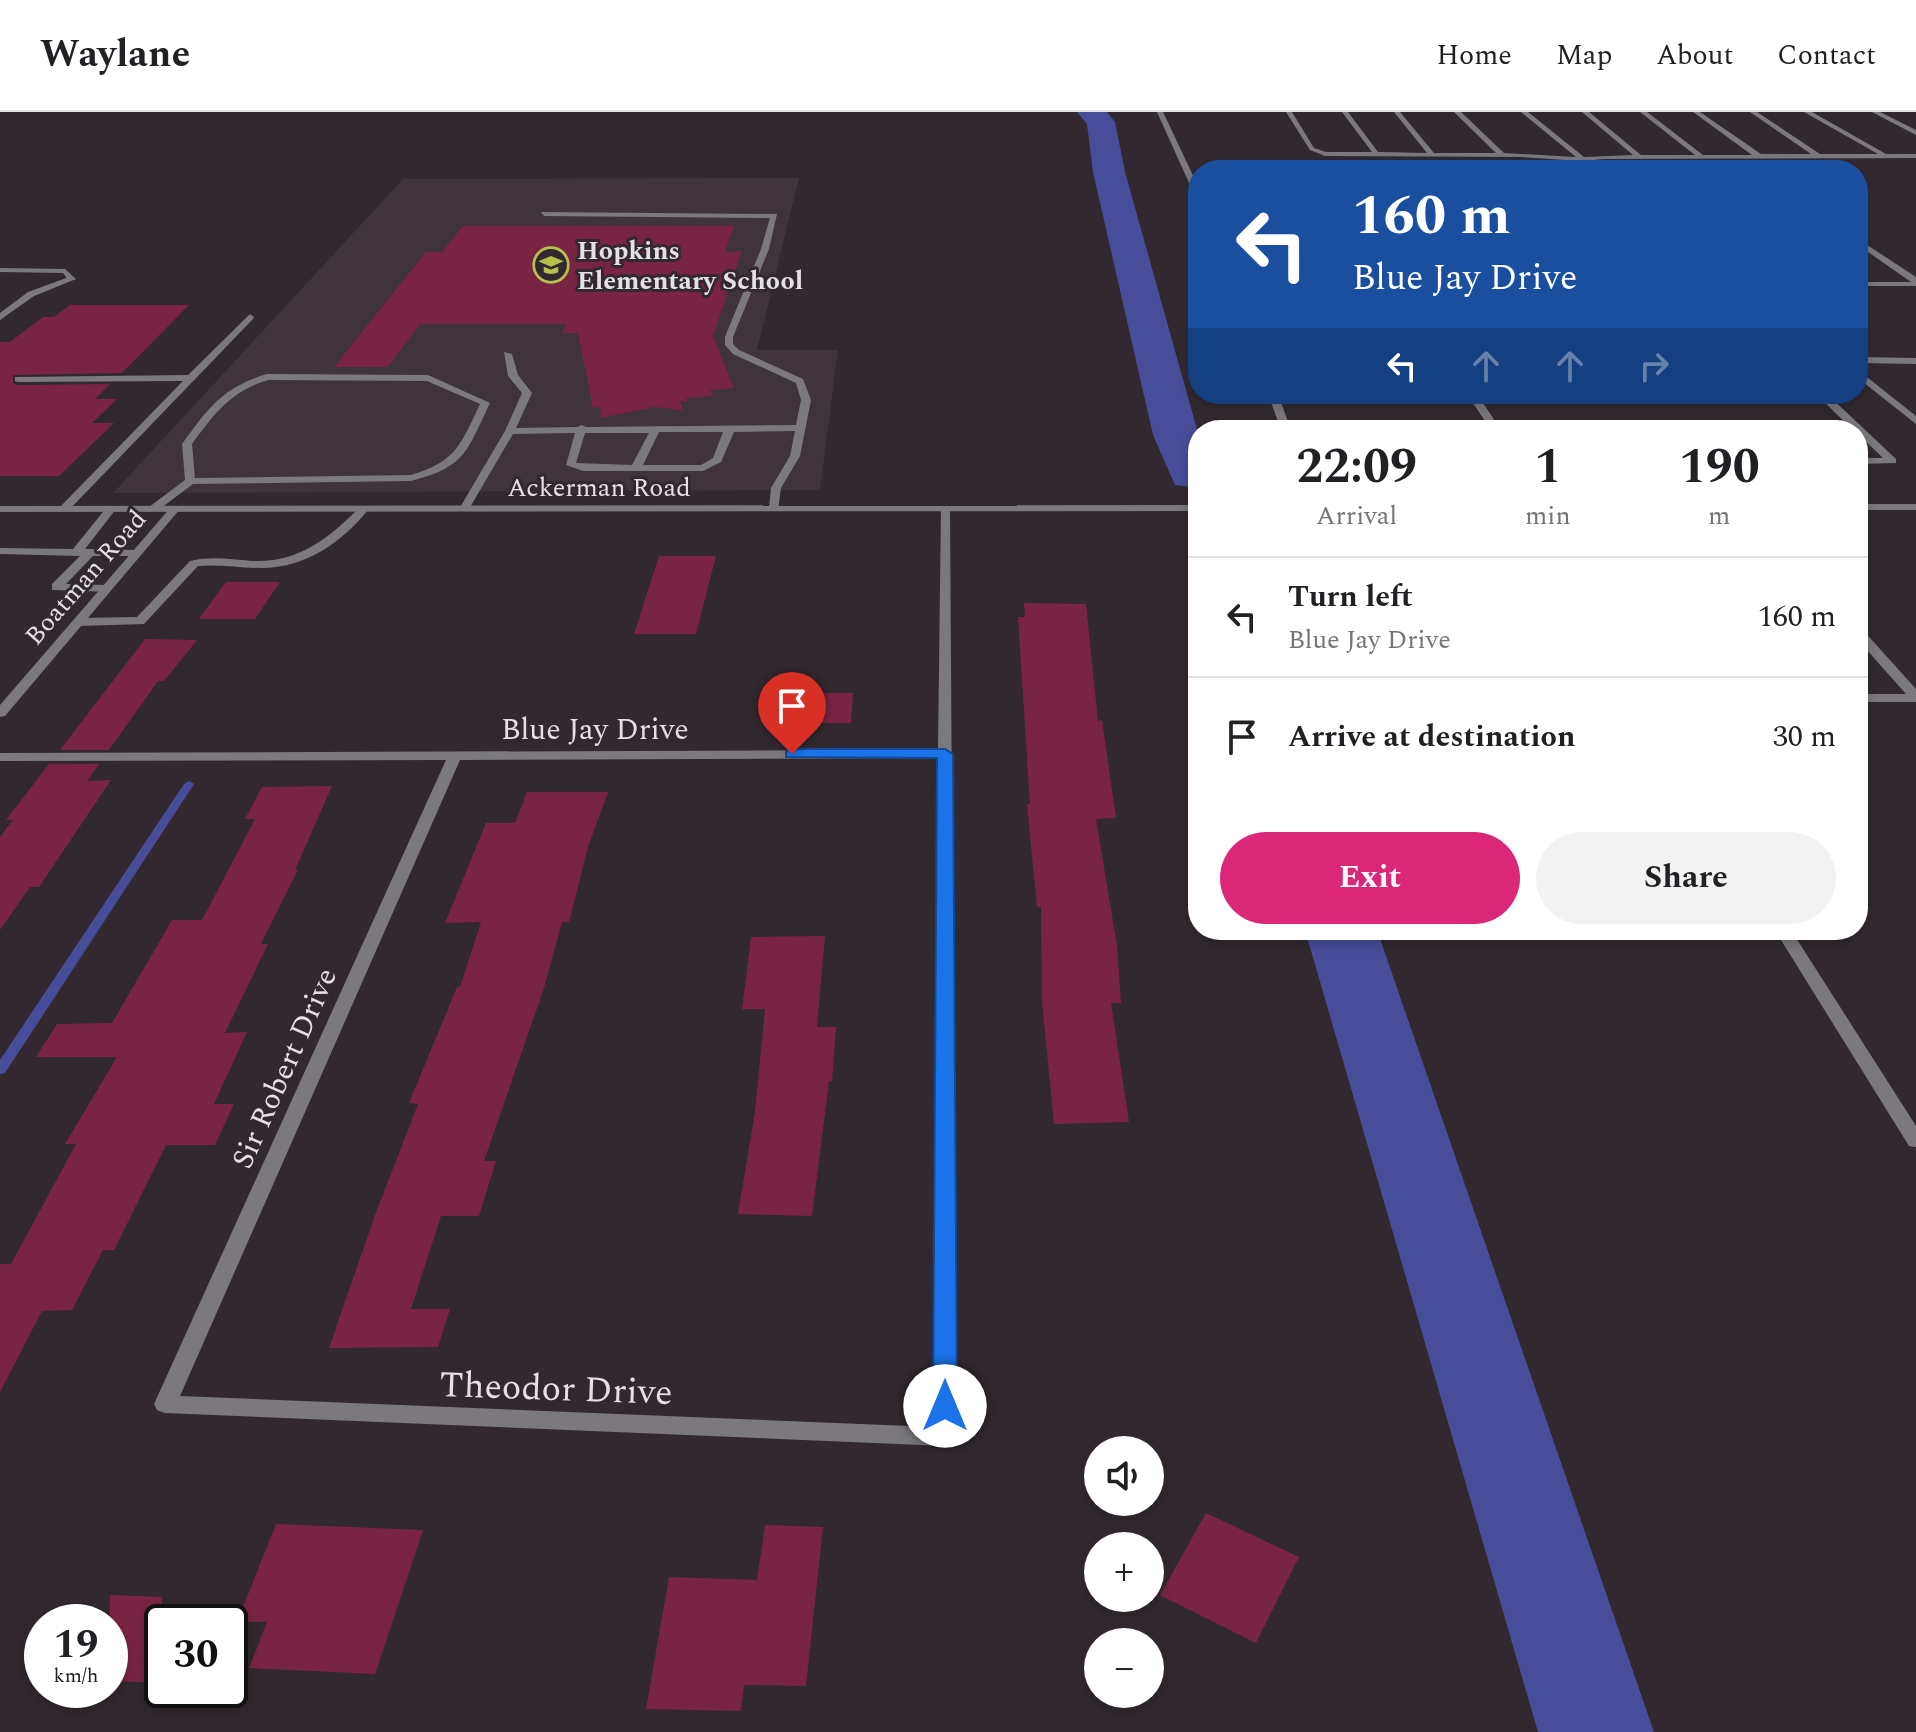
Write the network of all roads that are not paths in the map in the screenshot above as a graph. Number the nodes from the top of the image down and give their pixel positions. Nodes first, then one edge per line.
1 (1160, 112) edge
2 (1289, 112) edge
3 (1345, 112) edge
4 (1397, 112) edge
5 (1457, 112) edge
6 (1524, 112) edge
7 (1585, 112) edge
8 (1643, 112) edge
9 (1696, 112) edge
10 (1753, 112) edge
11 (1807, 112) edge
12 (1875, 112) edge
13 (1888, 119) junction
14 (1902, 119) dead end
15 (1916, 133) edge
16 (1501, 154) junction
17 (1377, 155) junction
18 (1433, 155) junction
19 (1818, 156) junction
20 (1885, 156) junction
21 (1916, 156) edge
22 (1640, 157) junction
23 (1664, 157) junction
24 (1702, 157) junction
25 (1739, 157) junction
26 (1760, 157) junction
27 (1583, 159) junction
28 (1668, 160) edge
29 (1744, 160) edge
30 (1188, 172) edge
31 (544, 214) dead end
32 (1868, 248) edge
33 (0, 270) edge
34 (1916, 283) edge
35 (1868, 284) edge
36 (0, 317) edge
37 (250, 317) dead end
38 (507, 354) dead end
39 (1868, 360) edge
40 (1916, 361) edge
41 (190, 378) junction
42 (18, 379) dead end
43 (1868, 381) edge
44 (1832, 404) edge
45 (1849, 420) edge
46 (1916, 421) edge
47 (582, 428) junction
48 (656, 428) junction
49 (730, 428) junction
50 (799, 428) junction
51 (510, 431) junction
52 (1868, 438) edge
53 (1868, 461) edge
54 (636, 468) junction
55 (190, 481) junction
56 (1868, 507) edge
57 (1916, 507) edge
58 (774, 508) junction
59 (945, 508) junction
60 (1188, 508) edge
61 (0, 509) edge
62 (64, 509) junction
63 (111, 509) junction
64 (153, 509) junction
65 (175, 509) junction
66 (364, 509) junction
67 (464, 509) junction
68 (0, 551) edge
69 (76, 552) junction
70 (90, 552) junction
71 (137, 553) junction
72 (106, 589) junction
73 (78, 622) junction
74 (1868, 643) edge
75 (1868, 698) edge
76 (1916, 698) edge
77 (0, 713) edge
78 (945, 754) junction
79 (455, 755) junction
80 (0, 757) edge
81 (1788, 940) edge
82 (1916, 1141) edge
83 (165, 1404) joint

1 - 30 street
2 - 17 street
3 - 17 street
4 - 18 street
5 - 16 street
6 - 27 street
7 - 22 street
8 - 24 street
9 - 26 street
10 - 19 street
11 - 20 street
12 - 13 street
13 - 14 street
13 - 15 street
16 - 18 street
16 - 27 street
17 - 18 street
19 - 20 street
19 - 26 street
20 - 21 street
22 - 23 street
22 - 27 street
23 - 24 street
23 - 28 street
24 - 25 street
25 - 26 street
25 - 29 street
31 - 50 street
32 - 34 street
33 - 36 street
34 - 35 street
37 - 41 street
38 - 51 street
39 - 40 street
41 - 42 street
41 - 62 street
43 - 46 street
44 - 45 street
47 - 48 street
47 - 51 street
47 - 54 street
48 - 49 street
48 - 54 street
49 - 50 street
49 - 54 street
50 - 58 street
51 - 67 street
52 - 53 street
55 - 55 street
55 - 64 street
56 - 57 street
58 - 59 street, Ackerman Road
58 - 67 street, Ackerman Road
59 - 60 street, Ackerman Road
59 - 78 street
61 - 62 street, Ackerman Road
62 - 63 street, Ackerman Road
63 - 64 street, Ackerman Road
63 - 69 street
64 - 65 street, Ackerman Road
65 - 66 street, Ackerman Road
65 - 71 street, Boatman Road
66 - 67 street, Ackerman Road
66 - 73 street
68 - 69 street
69 - 70 street
70 - 71 street
70 - 72 street
71 - 72 street, Boatman Road
72 - 73 street, Boatman Road
73 - 77 street, Boatman Road
74 - 76 street
75 - 76 street
78 - 79 street, Blue Jay Drive
78 - 83 street, Theodor Drive
79 - 80 street, Blue Jay Drive
79 - 83 street, Sir Robert Drive
81 - 82 street

